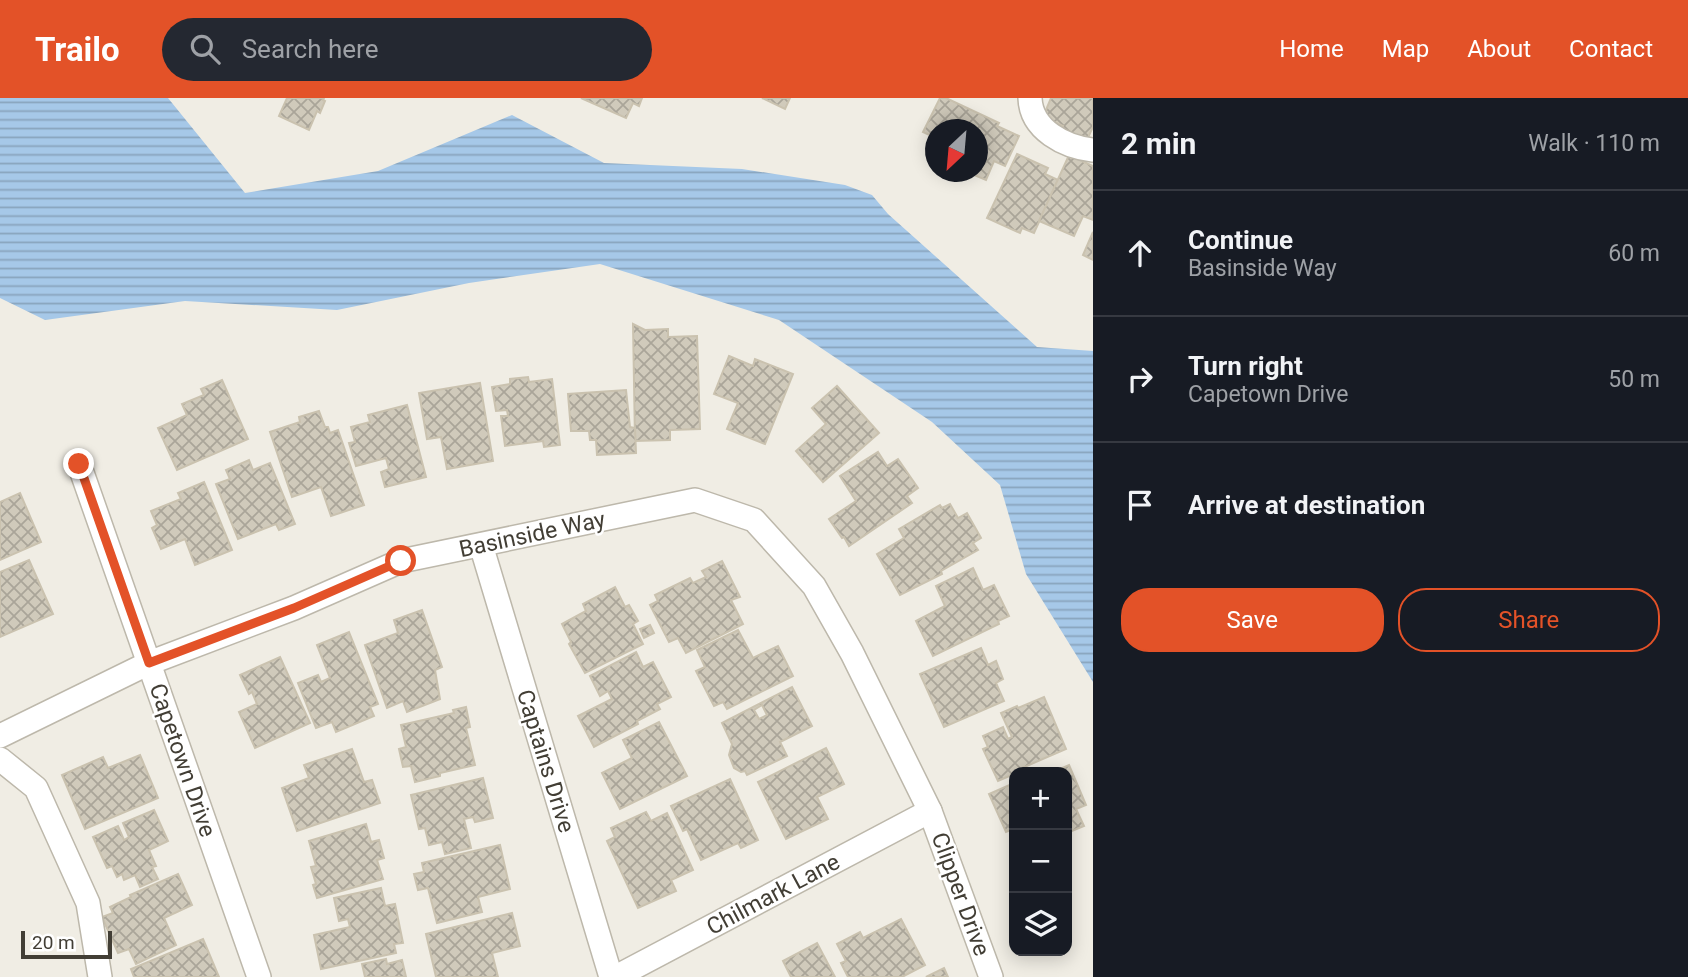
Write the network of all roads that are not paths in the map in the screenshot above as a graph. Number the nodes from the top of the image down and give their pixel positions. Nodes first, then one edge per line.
1 (1030, 98) edge
2 (1093, 150) edge
3 (79, 464) dead end
4 (481, 545) junction
5 (149, 663) junction
6 (0, 736) edge
7 (0, 759) edge
8 (930, 811) junction
9 (100, 977) edge
10 (259, 977) edge
11 (613, 977) edge
12 (991, 977) edge

1 - 2 street
3 - 5 street, Capetown Drive
4 - 5 street, Basinside Way
4 - 8 street, Basinside Way
4 - 11 street, Captains Drive
5 - 6 street, Basinside Way
5 - 10 street, Capetown Drive
7 - 9 street
8 - 11 street, Chilmark Lane
8 - 12 street, Clipper Drive

